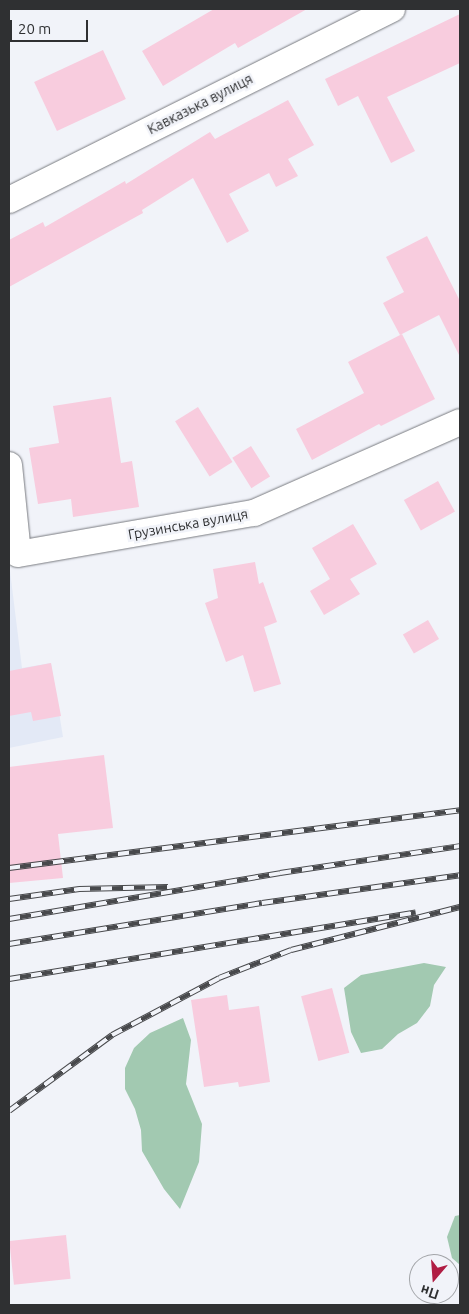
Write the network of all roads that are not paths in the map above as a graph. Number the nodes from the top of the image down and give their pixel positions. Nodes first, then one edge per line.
1 (392, 9) edge
2 (9, 200) edge
3 (460, 422) edge
4 (9, 465) edge

1 - 2 street, Кавказька вулиця
3 - 4 street, Грузинська вулиця

